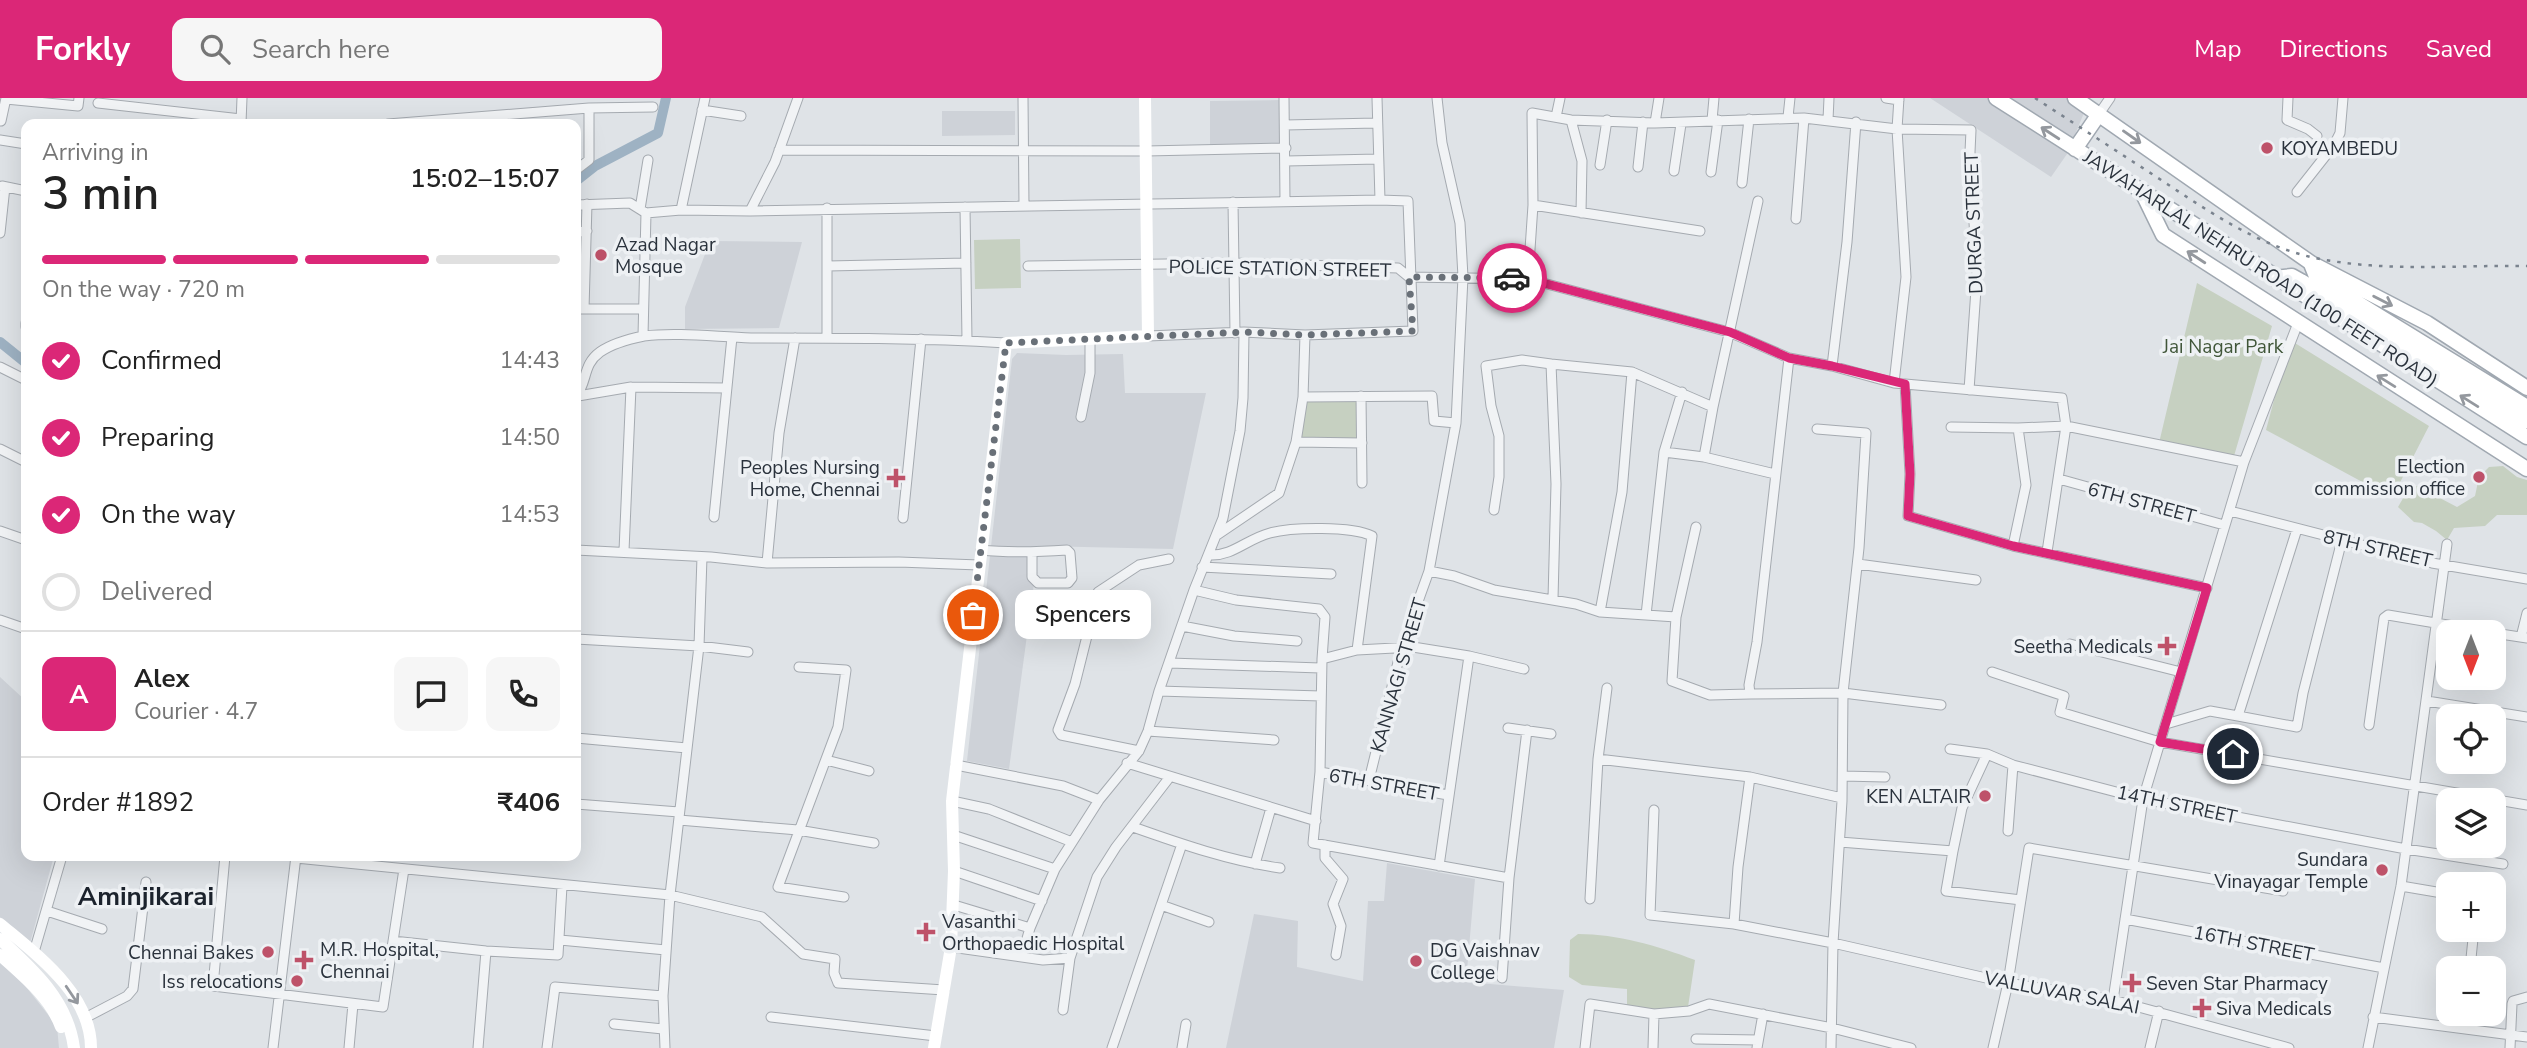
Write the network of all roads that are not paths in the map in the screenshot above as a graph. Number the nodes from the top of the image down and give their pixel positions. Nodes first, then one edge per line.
1 (79, 98) edge
2 (243, 98) edge
3 (705, 98) edge
4 (798, 98) edge
5 (1023, 98) edge
6 (1145, 98) edge
7 (1284, 98) edge
8 (1377, 98) edge
9 (1437, 98) edge
10 (1560, 98) edge
11 (1659, 98) edge
12 (1714, 98) edge
13 (1790, 98) edge
14 (1829, 98) edge
15 (1886, 98) edge
16 (1996, 98) edge
17 (2076, 98) edge
18 (2110, 98) edge
19 (2288, 98) edge
20 (2343, 98) edge
21 (6, 99) edge
22 (1899, 99) edge
23 (98, 103) dead end
24 (612, 103) edge
25 (653, 107) dead end
26 (589, 108) junction
27 (702, 110) junction
28 (2099, 114) junction
29 (741, 116) dead end
30 (1556, 117) junction
31 (1788, 117) junction
32 (1804, 118) junction
33 (225, 119) edge
34 (241, 119) edge
35 (451, 119) edge
36 (1749, 119) junction
37 (1571, 120) junction
38 (1607, 120) junction
39 (1715, 120) junction
40 (1828, 120) junction
41 (1, 121) edge
42 (1643, 122) junction
43 (1856, 122) junction
44 (1376, 123) junction
45 (1655, 123) junction
46 (1285, 124) junction
47 (1681, 124) junction
48 (1897, 129) junction
49 (2317, 136) dead end
50 (0, 140) edge
51 (21, 144) edge
52 (1286, 148) junction
53 (2075, 149) junction
54 (779, 150) junction
55 (1023, 150) junction
56 (1146, 151) junction
57 (1378, 159) junction
58 (648, 160) dead end
59 (1286, 161) junction
60 (1600, 165) dead end
61 (581, 166) edge
62 (1638, 167) dead end
63 (1674, 171) dead end
64 (1711, 172) dead end
65 (1742, 183) dead end
66 (3, 186) edge
67 (21, 190) edge
68 (2142, 192) junction
69 (2297, 192) dead end
70 (1380, 200) junction
71 (1285, 201) junction
72 (1758, 201) dead end
73 (1234, 202) junction
74 (587, 204) junction
75 (1147, 204) junction
76 (581, 205) edge
77 (1533, 205) junction
78 (965, 206) junction
79 (1024, 206) junction
80 (827, 208) junction
81 (681, 210) junction
82 (643, 211) junction
83 (750, 211) junction
84 (1581, 212) junction
85 (1796, 219) dead end
86 (587, 231) junction
87 (1700, 231) dead end
88 (581, 232) edge
89 (0, 233) edge
90 (966, 263) junction
91 (1234, 263) junction
92 (2311, 263) junction
93 (828, 266) junction
94 (1028, 266) dead end
95 (1147, 266) junction
96 (1409, 277) junction
97 (1463, 277) junction
98 (2274, 278) junction
99 (1528, 279) junction
100 (581, 298) edge
101 (581, 309) edge
102 (643, 309) junction
103 (2298, 323) junction
104 (1730, 332) junction
105 (1239, 333) junction
106 (1305, 335) junction
107 (1148, 336) junction
108 (643, 337) junction
109 (733, 337) junction
110 (827, 337) junction
111 (795, 338) junction
112 (921, 339) junction
113 (1090, 339) junction
114 (967, 340) junction
115 (1006, 343) junction
116 (1789, 358) junction
117 (1550, 364) junction
118 (1832, 366) junction
119 (0, 367) edge
120 (1632, 372) junction
121 (21, 378) edge
122 (1895, 383) junction
123 (581, 384) edge
124 (1905, 384) junction
125 (631, 387) junction
126 (727, 388) junction
127 (2527, 388) edge
128 (1969, 390) junction
129 (1682, 392) junction
130 (581, 395) edge
131 (1361, 396) junction
132 (1303, 397) junction
133 (1713, 407) junction
134 (2527, 407) edge
135 (1081, 418) dead end
136 (2527, 421) edge
137 (1456, 423) junction
138 (2066, 426) junction
139 (1951, 427) dead end
140 (2018, 428) junction
141 (1817, 429) dead end
142 (2527, 437) edge
143 (1296, 442) junction
144 (1362, 443) junction
145 (0, 449) edge
146 (1664, 452) junction
147 (1704, 457) junction
148 (21, 460) edge
149 (2244, 461) junction
150 (2527, 469) edge
151 (1775, 474) junction
152 (2059, 479) junction
153 (1362, 482) dead end
154 (1494, 510) dead end
155 (2230, 511) junction
156 (714, 517) dead end
157 (903, 518) dead end
158 (2224, 525) junction
159 (1696, 527) dead end
160 (2297, 529) junction
161 (0, 531) edge
162 (1215, 536) junction
163 (21, 538) edge
164 (2342, 540) junction
165 (2447, 544) dead end
166 (2013, 546) junction
167 (581, 550) edge
168 (981, 550) junction
169 (624, 551) junction
170 (1032, 552) junction
171 (2047, 552) junction
172 (1210, 555) junction
173 (702, 557) junction
174 (1169, 559) dead end
175 (767, 563) junction
176 (1858, 564) junction
177 (2445, 564) junction
178 (979, 565) junction
179 (1202, 567) junction
180 (1429, 571) junction
181 (1331, 573) dead end
182 (2527, 579) edge
183 (1976, 580) dead end
184 (2207, 588) junction
185 (1194, 590) junction
186 (1553, 599) junction
187 (1600, 612) junction
188 (2527, 614) edge
189 (1646, 615) junction
190 (1676, 617) junction
191 (0, 620) edge
192 (2437, 620) edge
193 (2436, 623) edge
194 (1182, 626) junction
195 (21, 627) edge
196 (2436, 631) edge
197 (2506, 635) edge
198 (2524, 638) edge
199 (581, 639) edge
200 (1297, 641) dead end
201 (2070, 644) dead end
202 (699, 646) junction
203 (1402, 646) junction
204 (1357, 650) junction
205 (748, 652) dead end
206 (1469, 656) junction
207 (1170, 663) junction
208 (1321, 664) junction
209 (799, 667) dead end
210 (1524, 669) dead end
211 (1992, 672) dead end
212 (2181, 672) junction
213 (1607, 688) dead end
214 (1159, 691) junction
215 (1843, 693) junction
216 (1750, 694) junction
217 (1321, 696) junction
218 (2427, 701) junction
219 (1941, 705) dead end
220 (2238, 716) junction
221 (2527, 718) edge
222 (2166, 724) junction
223 (2369, 725) dead end
224 (1508, 728) dead end
225 (1527, 730) junction
226 (1148, 731) junction
227 (1551, 734) dead end
228 (581, 738) edge
229 (1274, 740) dead end
230 (2160, 742) junction
231 (687, 748) junction
232 (1950, 748) dead end
233 (1139, 751) junction
234 (1987, 754) junction
235 (1598, 759) junction
236 (826, 760) junction
237 (1127, 763) junction
238 (956, 765) junction
239 (2013, 765) junction
240 (869, 772) dead end
241 (1320, 772) junction
242 (1843, 776) junction
243 (1885, 777) dead end
244 (1169, 778) junction
245 (1750, 778) junction
246 (1368, 780) junction
247 (2413, 785) junction
248 (1448, 795) junction
249 (1842, 798) junction
250 (2143, 799) junction
251 (1099, 800) junction
252 (952, 802) junction
253 (581, 805) edge
254 (2527, 805) edge
255 (1271, 808) junction
256 (1654, 810) dead end
257 (679, 816) junction
258 (1316, 821) junction
259 (1133, 827) junction
260 (798, 830) junction
261 (2008, 831) dead end
262 (953, 835) junction
263 (1072, 842) junction
264 (1840, 842) junction
265 (874, 843) dead end
266 (1182, 844) junction
267 (1325, 845) junction
268 (2406, 849) junction
269 (1953, 851) junction
270 (60, 861) edge
271 (225, 861) edge
272 (296, 861) edge
273 (332, 861) edge
274 (1255, 864) junction
275 (2504, 864) dead end
276 (1440, 866) junction
277 (2135, 866) junction
278 (1280, 868) dead end
279 (404, 869) junction
280 (1055, 869) junction
281 (954, 871) junction
282 (1509, 878) junction
283 (146, 882) dead end
284 (562, 886) junction
285 (2401, 886) junction
286 (2283, 891) dead end
287 (2436, 892) edge
288 (670, 895) junction
289 (844, 897) dead end
290 (1590, 899) dead end
291 (2021, 900) junction
292 (1042, 901) junction
293 (954, 905) junction
294 (1161, 905) junction
295 (47, 911) junction
296 (2125, 919) junction
297 (1209, 922) dead end
298 (0, 924) edge
299 (1734, 924) junction
300 (1030, 928) junction
301 (103, 929) dead end
302 (0, 939) edge
303 (560, 940) junction
304 (393, 941) junction
305 (1833, 943) junction
306 (951, 947) junction
307 (666, 950) junction
308 (486, 951) junction
309 (34, 952) junction
310 (0, 955) edge
311 (1336, 955) dead end
312 (1022, 957) junction
313 (1070, 958) junction
314 (2384, 968) junction
315 (1502, 978) dead end
316 (2008, 983) junction
317 (944, 990) junction
318 (279, 995) junction
319 (663, 996) junction
320 (2527, 997) edge
321 (2113, 1000) junction
322 (353, 1004) junction
323 (1063, 1010) dead end
324 (2159, 1011) junction
325 (1654, 1014) junction
326 (1763, 1014) junction
327 (771, 1017) dead end
328 (2373, 1017) junction
329 (85, 1018) junction
330 (614, 1024) dead end
331 (1186, 1024) dead end
332 (663, 1028) junction
333 (1832, 1028) junction
334 (2511, 1034) junction
335 (2527, 1037) edge
336 (1696, 1039) dead end
337 (935, 1042) edge
338 (1758, 1044) edge
339 (66, 1048) edge
340 (74, 1048) edge
341 (91, 1048) edge
342 (273, 1048) edge
343 (349, 1048) edge
344 (478, 1048) edge
345 (547, 1048) edge
346 (665, 1048) edge
347 (1112, 1048) edge
348 (1182, 1048) edge
349 (1585, 1048) edge
350 (1653, 1048) edge
351 (1831, 1048) edge
352 (1911, 1048) edge
353 (1993, 1048) edge
354 (2150, 1048) edge
355 (2289, 1048) edge
356 (2368, 1048) edge
357 (2510, 1048) edge

1 - 21 street
2 - 34 street
3 - 27 street
4 - 54 street
5 - 55 street
6 - 56 street
7 - 46 street
8 - 44 street
9 - 97 street, KANNAGI STREET
10 - 30 street
11 - 45 street
12 - 39 street
13 - 31 street
14 - 40 street
15 - 22 street
53 -> 16 main road, JAWAHARLAL NEHRU ROAD (100 FEET ROAD)
17 - 28 main road, JAWAHARLAL NEHRU ROAD (100 FEET ROAD)
18 - 28 street
19 - 49 street
20 - 69 street
21 - 41 street
22 - 48 street
23 - 33 street
24 - 25 street
24 - 26 street
26 - 35 street
26 - 61 street
27 - 29 street
27 - 81 street
28 - 53 main road
28 -> 92 main road, JAWAHARLAL NEHRU ROAD (100 FEET ROAD)
30 - 37 street
30 - 77 street
31 - 32 street
31 - 36 street
32 - 40 street
32 - 85 street
36 - 39 street
36 - 65 street
37 - 38 street
37 - 84 street
38 - 42 street
38 - 60 street
39 - 47 street
39 - 64 street
40 - 43 street
42 - 45 street
42 - 62 street
43 - 48 street
43 - 118 street
44 - 46 street
44 - 57 street
45 - 47 street
46 - 52 street
47 - 63 street
48 - 122 street
48 - 128 street, DURGA STREET
50 - 51 street
52 - 56 street
52 - 59 street
53 - 68 main road, JAWAHARLAL NEHRU ROAD (100 FEET ROAD)
54 - 55 street
54 - 83 street
55 - 56 street
55 - 79 street
56 - 75 street
57 - 59 street
57 - 70 street
58 - 82 street
59 - 71 street
66 - 67 street
66 - 89 street
68 - 98 main road, JAWAHARLAL NEHRU ROAD (100 FEET ROAD)
103 -> 68 main road
70 - 71 street
70 - 96 street
71 - 73 street
72 - 104 street
73 - 75 street
73 - 91 street
74 - 76 street
74 - 82 street
74 - 86 street
75 - 79 street
75 - 95 street
77 - 84 street
77 - 99 street
78 - 79 street
78 - 80 street
78 - 90 street
80 - 83 street
80 - 93 street
81 - 82 street
81 - 83 street
82 - 102 street
84 - 87 street
86 - 88 street
86 - 100 street
90 - 93 street
90 - 114 street
91 - 95 street, POLICE STATION STREET
91 - 96 street, POLICE STATION STREET
91 - 105 street
92 -> 127 main road, JAWAHARLAL NEHRU ROAD (100 FEET ROAD)
92 - 134 main road
93 - 110 street
94 - 95 street, POLICE STATION STREET
95 - 107 street
96 - 97 street, POLICE STATION STREET
96 - 106 street
97 - 99 street, POLICE STATION STREET
97 - 137 street, KANNAGI STREET
98 - 136 main road
142 -> 98 main road, JAWAHARLAL NEHRU ROAD (100 FEET ROAD)
99 - 104 street, POLICE STATION STREET
101 - 102 street
102 - 108 street
103 - 149 street
150 -> 103 main road
104 - 116 street, POLICE STATION STREET
104 - 133 street
105 - 106 street
105 - 107 street
105 - 162 street
106 - 132 street
107 - 113 street
108 - 109 street
108 - 123 street
109 - 111 street
109 - 126 street
110 - 111 street
110 - 112 street
111 - 175 street
112 - 114 street
112 - 157 street
113 - 115 street
113 - 135 street
114 - 115 street
115 - 168 street
116 - 118 street, POLICE STATION STREET
116 - 151 street
117 - 120 street
117 - 154 street
117 - 186 street
118 - 122 street, POLICE STATION STREET
119 - 121 street
120 - 129 street
120 - 187 street
122 - 124 street, POLICE STATION STREET
124 - 128 street, POLICE STATION STREET
124 - 166 street
125 - 126 street
125 - 130 street
125 - 169 street
126 - 156 street
128 - 138 street, POLICE STATION STREET
129 - 133 street
129 - 146 street
131 - 132 street
131 - 137 street
131 - 144 street
132 - 143 street
133 - 147 street
137 - 180 street, KANNAGI STREET
138 - 140 street
138 - 149 street
138 - 152 street
139 - 140 street
140 - 166 street
141 - 176 street
143 - 144 street
143 - 162 street
144 - 153 street
145 - 148 street
146 - 147 street
146 - 189 street
147 - 151 street
149 - 155 street
151 - 216 street
152 - 158 street, 6TH STREET
152 - 171 street
155 - 158 street
155 - 160 street, 8TH STREET
158 - 184 street
159 - 190 street
160 - 164 street, 8TH STREET
160 - 220 street
161 - 163 street
162 - 172 street
164 - 177 street, 8TH STREET
164 - 220 street
165 - 177 street
166 - 171 street
167 - 169 street
168 - 170 street
168 - 178 street
169 - 173 street
170 - 170 street
171 - 184 street
172 - 179 street
172 - 204 street
173 - 175 street
173 - 202 street
174 - 233 street
175 - 178 street
176 - 183 street
176 - 215 street
177 - 182 street, 8TH STREET
177 - 192 street
178 - 238 street
179 - 181 street
179 - 185 street
180 - 186 street
180 - 203 street, KANNAGI STREET
184 - 212 street
185 - 194 street
185 - 208 street
186 - 187 street
187 - 189 street
188 - 198 street
189 - 190 street
190 - 216 street
191 - 195 street
193 - 223 street
194 - 200 street
194 - 207 street
196 - 218 street
197 - 198 street
199 - 202 street
201 - 212 street
202 - 205 street
202 - 231 street
203 - 204 street
203 - 206 street
203 - 246 street, KANNAGI STREET
204 - 208 street
206 - 210 street
206 - 248 street
207 - 208 street
207 - 214 street
208 - 217 street
209 - 236 street
211 - 230 street
212 - 222 street
213 - 235 street
214 - 217 street
214 - 226 street
215 - 216 street
215 - 219 street
215 - 242 street
217 - 241 street
218 - 221 street
218 - 247 street
220 - 222 street
222 - 230 street
224 - 225 street
225 - 227 street
225 - 282 street
226 - 229 street
226 - 233 street
228 - 231 street
230 - 247 street
230 - 250 street
231 - 257 street
232 - 234 street, 14TH STREET
233 - 237 street
234 - 239 street, 14TH STREET
234 - 269 street
235 - 245 street
235 - 290 street
236 - 240 street
236 - 260 street
237 - 244 street
237 - 251 street
238 - 251 street
238 - 252 street
239 - 250 street, 14TH STREET
239 - 261 street
241 - 246 street, 6TH STREET
241 - 258 street
242 - 243 street
242 - 249 street
244 - 255 street
244 - 259 street
245 - 249 street
245 - 299 street
246 - 248 street, 6TH STREET
247 - 254 street
247 - 268 street
248 - 276 street
249 - 264 street
250 - 268 street, 14TH STREET
250 - 277 street
251 - 263 street
252 - 262 street
252 - 263 street
253 - 257 street
255 - 258 street
255 - 274 street
256 - 299 street, VALLUVAR SALAI
257 - 260 street
257 - 288 street
258 - 267 street
259 - 266 street
259 - 313 street
260 - 265 street
260 - 289 street
262 - 280 street
262 - 281 street
263 - 280 street
264 - 269 street
264 - 305 street
266 - 274 street
266 - 294 street
267 - 276 street
267 - 311 street
268 - 275 street, 14TH STREET
268 - 285 street
269 - 291 street
270 - 295 street
271 - 318 street
272 - 318 street
273 - 279 street
274 - 278 street
276 - 282 street
277 - 286 street
277 - 291 street
277 - 296 street
279 - 284 street
279 - 304 street
280 - 292 street
281 - 292 street
281 - 293 street
282 - 315 street
283 - 329 street
284 - 288 street
284 - 303 street
285 - 287 street
285 - 314 street
288 - 307 street
288 - 317 street
291 - 316 street
292 - 300 street
293 - 300 street
293 - 306 street
294 - 297 street
294 - 347 street
295 - 301 street
295 - 309 street
296 - 314 street, 16TH STREET
296 - 321 street
298 - 309 street
299 - 305 street, VALLUVAR SALAI
300 - 312 street
302 - 340 street
303 - 307 street
303 - 308 street
304 - 308 street
304 - 322 street
305 - 316 street, VALLUVAR SALAI
305 - 333 street
306 - 312 street
306 - 317 street
307 - 319 street
308 - 344 street
309 -> 329 street
310 - 339 street
312 - 313 street
313 - 323 street
314 - 328 street
316 - 321 street, VALLUVAR SALAI
316 - 353 street
317 - 337 street
318 - 322 street
318 - 342 street
319 - 332 street
319 - 345 street
320 - 334 street
321 - 324 street, VALLUVAR SALAI
322 - 343 street
324 - 354 street
324 - 355 street, VALLUVAR SALAI
325 - 326 street
325 - 349 street
325 - 350 street
326 - 333 street
326 - 338 street
327 - 337 street
328 - 334 street
328 - 356 street
329 - 341 street
330 - 332 street
331 - 348 street
332 - 346 street
333 - 351 street
333 - 352 street
334 - 335 street
334 - 357 street
336 - 338 street

